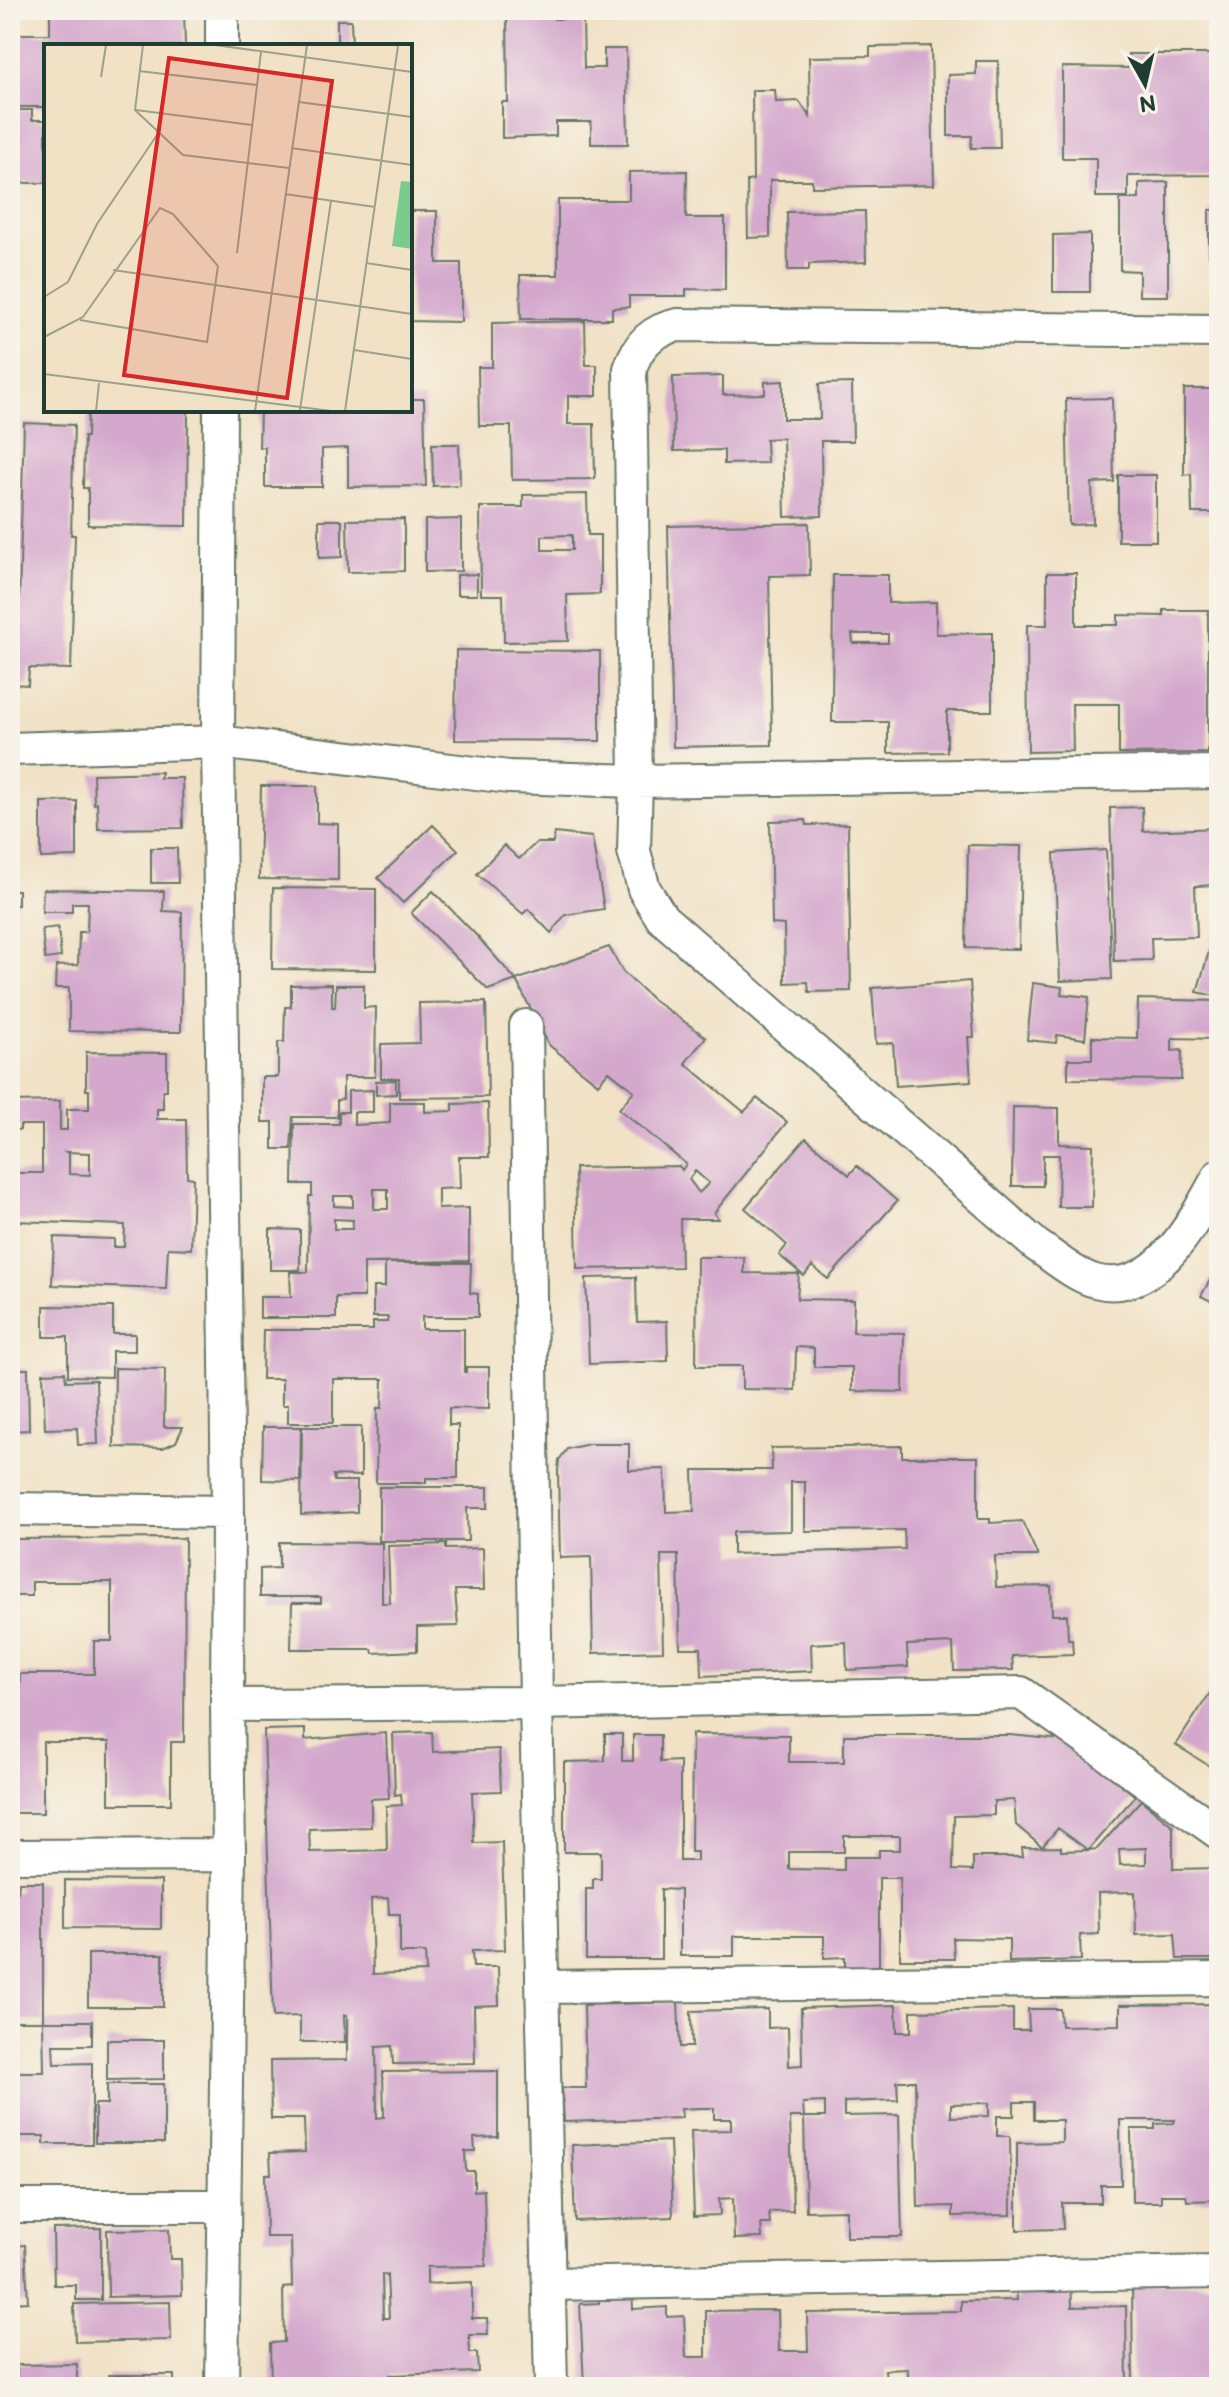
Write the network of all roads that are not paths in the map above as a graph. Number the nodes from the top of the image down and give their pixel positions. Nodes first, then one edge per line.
1 (222, 10) edge
2 (222, 44) edge
3 (1219, 331) edge
4 (220, 412) edge
5 (218, 742) junction
6 (10, 749) edge
7 (1219, 772) edge
8 (636, 781) junction
9 (526, 1026) dead end
10 (1219, 1176) edge
11 (10, 1509) edge
12 (228, 1512) junction
13 (536, 1703) junction
14 (227, 1705) junction
15 (1219, 1833) edge
16 (229, 1855) junction
17 (10, 1856) edge
18 (1219, 1979) edge
19 (543, 1987) junction
20 (10, 2206) edge
21 (223, 2206) junction
22 (1219, 2272) edge
23 (549, 2284) junction
24 (222, 2387) edge
25 (551, 2387) edge

1 - 2 street
3 - 8 street
4 - 5 street
5 - 6 street
5 - 8 street
5 - 12 street
7 - 8 street
8 - 10 street
9 - 13 street
11 - 12 street
12 - 14 street
13 - 14 street
13 - 15 street
13 - 19 street
14 - 16 street
16 - 17 street
16 - 21 street
18 - 19 street
19 - 23 street
20 - 21 street
21 - 24 street
22 - 23 street
23 - 25 street

